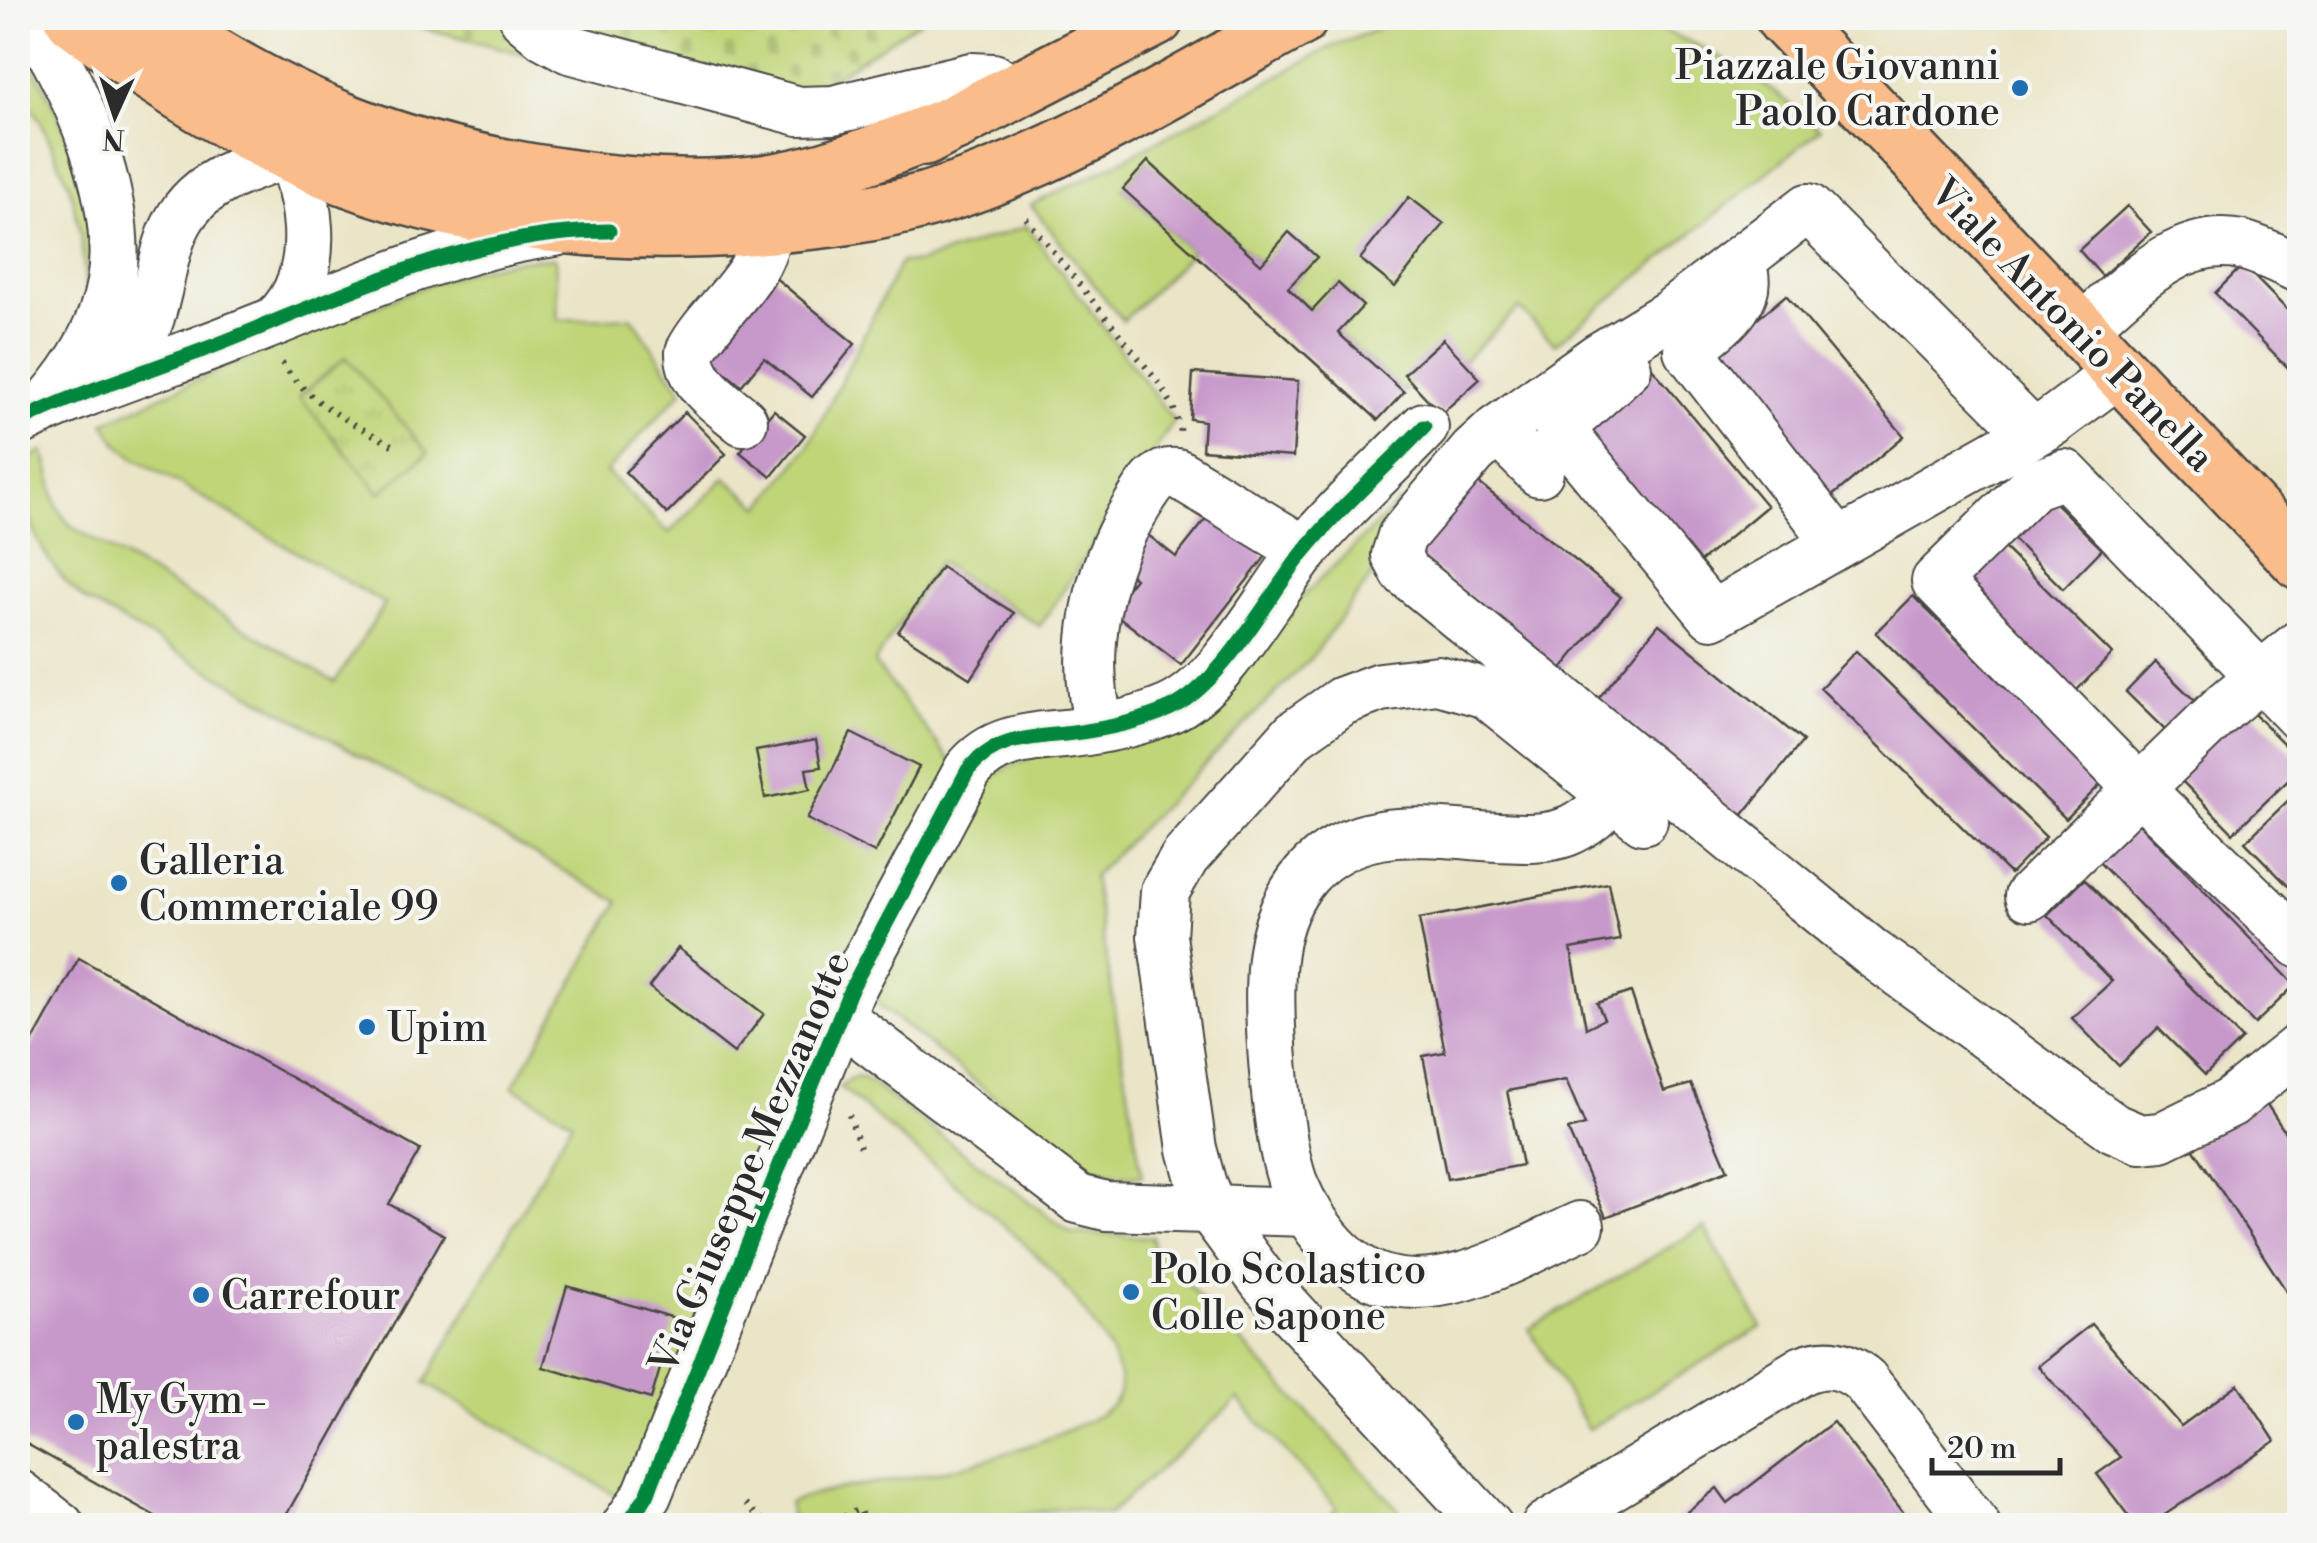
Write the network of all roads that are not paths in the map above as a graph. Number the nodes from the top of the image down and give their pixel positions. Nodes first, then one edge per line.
1 (28, 18) edge
2 (73, 18) edge
3 (524, 18) edge
4 (1156, 18) edge
5 (1300, 18) edge
6 (1750, 18) edge
7 (1784, 18) edge
8 (160, 22) edge
9 (1847, 86) junction
10 (1014, 92) junction
11 (290, 154) junction
12 (473, 162) junction
13 (762, 207) junction
14 (609, 231) junction
15 (1740, 262) junction
16 (2300, 269) edge
17 (1657, 322) junction
18 (269, 324) junction
19 (2080, 330) junction
20 (2120, 372) junction
21 (87, 390) junction
22 (29, 416) edge
23 (743, 422) dead end
24 (1424, 428) dead end
25 (1497, 430) junction
26 (2032, 433) junction
27 (1539, 472) dead end
28 (2278, 523) edge
29 (1838, 543) junction
30 (1304, 551) junction
31 (2300, 562) edge
32 (2300, 644) edge
33 (2261, 677) junction
34 (2300, 716) edge
35 (1100, 728) junction
36 (2138, 788) junction
37 (2029, 896) dead end
38 (2300, 944) edge
39 (839, 1017) junction
40 (2300, 1047) edge
41 (1212, 1209) junction
42 (1308, 1212) junction
43 (1580, 1226) dead end
44 (18, 1494) edge
45 (18, 1520) edge
46 (42, 1526) edge
47 (60, 1526) edge
48 (626, 1526) edge
49 (1488, 1526) edge
50 (1546, 1526) edge
51 (1976, 1526) edge

1 - 22 street
2 - 11 main road
3 - 10 street
4 - 10 main road
5 - 13 main road
6 - 9 main road, Viale Antonio Panella
7 - 9 main road, Viale Antonio Panella
8 - 11 street
8 - 12 main road
9 - 19 main road, Viale Antonio Panella
10 - 13 main road
11 - 12 street
11 - 14 main road
11 - 18 street
11 - 21 street
12 - 13 main road
13 - 14 main road
13 - 23 street
14 - 18 street
15 - 17 street
15 - 26 street
15 - 29 street
16 - 19 street
17 - 25 street
17 - 29 street
18 - 21 street
19 - 20 main road, Viale Antonio Panella
20 - 26 street
20 - 28 main road, Viale Antonio Panella
21 - 22 street
24 - 30 street, Via Giuseppe Mezzanotte
25 - 27 street
25 - 40 street
26 - 29 street
28 - 31 main road, Viale Antonio Panella
30 - 35 street, Via Giuseppe Mezzanotte
30 - 35 street
32 - 33 street
33 - 34 street
33 - 36 street
33 - 36 street
35 - 39 street, Via Giuseppe Mezzanotte
36 - 37 street
36 - 38 street
39 - 41 street
39 - 48 street, Via Giuseppe Mezzanotte
41 - 42 street
41 - 42 street
41 - 49 street
42 - 43 street
44 - 47 street
45 - 46 street
50 - 51 street

